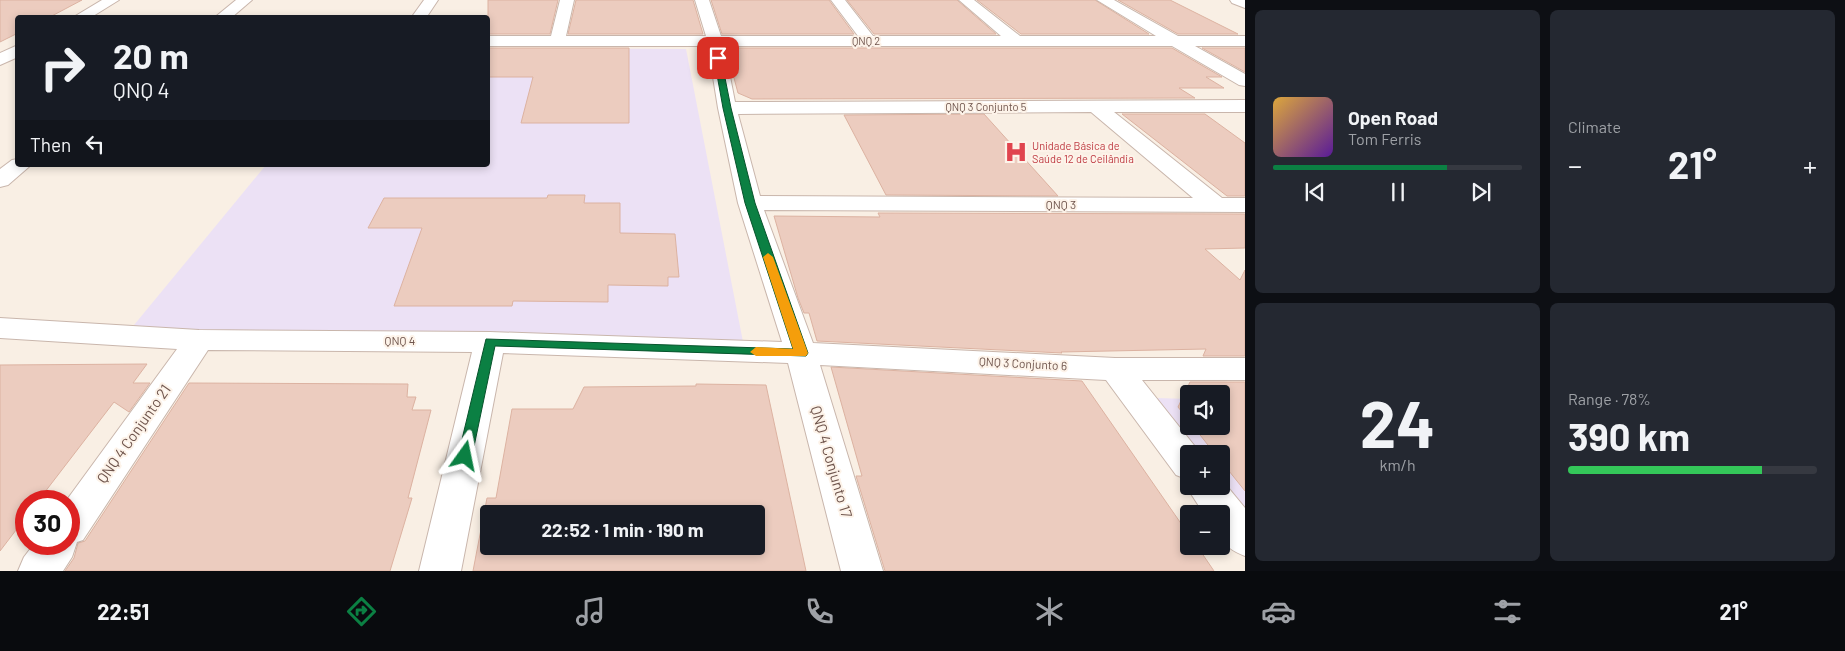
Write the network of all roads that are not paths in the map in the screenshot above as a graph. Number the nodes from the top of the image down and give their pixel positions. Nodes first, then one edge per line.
1 (112, 0) edge
2 (245, 0) edge
3 (431, 0) edge
4 (567, 0) edge
5 (702, 0) edge
6 (838, 0) edge
7 (966, 0) edge
8 (1104, 0) edge
9 (1237, 0) edge
10 (1245, 4) edge
11 (84, 15) edge
12 (225, 15) edge
13 (420, 15) edge
14 (490, 41) edge
15 (869, 41) junction
16 (1016, 41) junction
17 (1175, 41) junction
18 (1245, 41) edge
19 (557, 42) junction
20 (715, 42) junction
21 (15, 52) edge
22 (0, 60) edge
23 (1245, 81) edge
24 (1245, 106) edge
25 (1096, 107) junction
26 (727, 108) junction
27 (17, 167) edge
28 (0, 180) edge
29 (750, 203) junction
30 (1216, 205) junction
31 (1245, 206) edge
32 (0, 328) edge
33 (199, 340) junction
34 (490, 342) junction
35 (801, 353) junction
36 (1115, 369) junction
37 (1245, 369) edge
38 (1180, 453) edge
39 (1212, 495) edge
40 (80, 512) edge
41 (1245, 538) edge
42 (50, 555) edge
43 (39, 571) edge
44 (440, 571) edge
45 (862, 571) edge

1 - 11 street
2 - 12 street
3 - 13 street
4 - 19 street
5 - 20 street
6 - 15 street
7 - 16 street
8 - 17 street
9 - 10 street
14 - 19 street, QNQ 2
15 - 16 street, QNQ 2
15 - 20 street, QNQ 2
16 - 17 street, QNQ 2
17 - 18 street, QNQ 2
17 - 23 street
19 - 20 street, QNQ 2
20 - 26 street
21 - 22 street
24 - 25 street, QNQ 3 Conjunto 5
25 - 26 street, QNQ 3 Conjunto 5
25 - 30 street
26 - 29 street
27 - 28 street
29 - 30 street, QNQ 3
29 - 35 street
30 - 31 street, QNQ 3
32 - 33 street, QNQ 4
33 - 34 street, QNQ 4
33 - 40 street, QNQ 4 Conjunto 21
34 - 35 street, QNQ 4
34 - 44 street
35 - 36 street, QNQ 3 Conjunto 6
35 - 45 street, QNQ 4 Conjunto 17
36 - 37 street, QNQ 3 Conjunto 6
36 - 38 street
39 - 41 street
42 - 43 street

